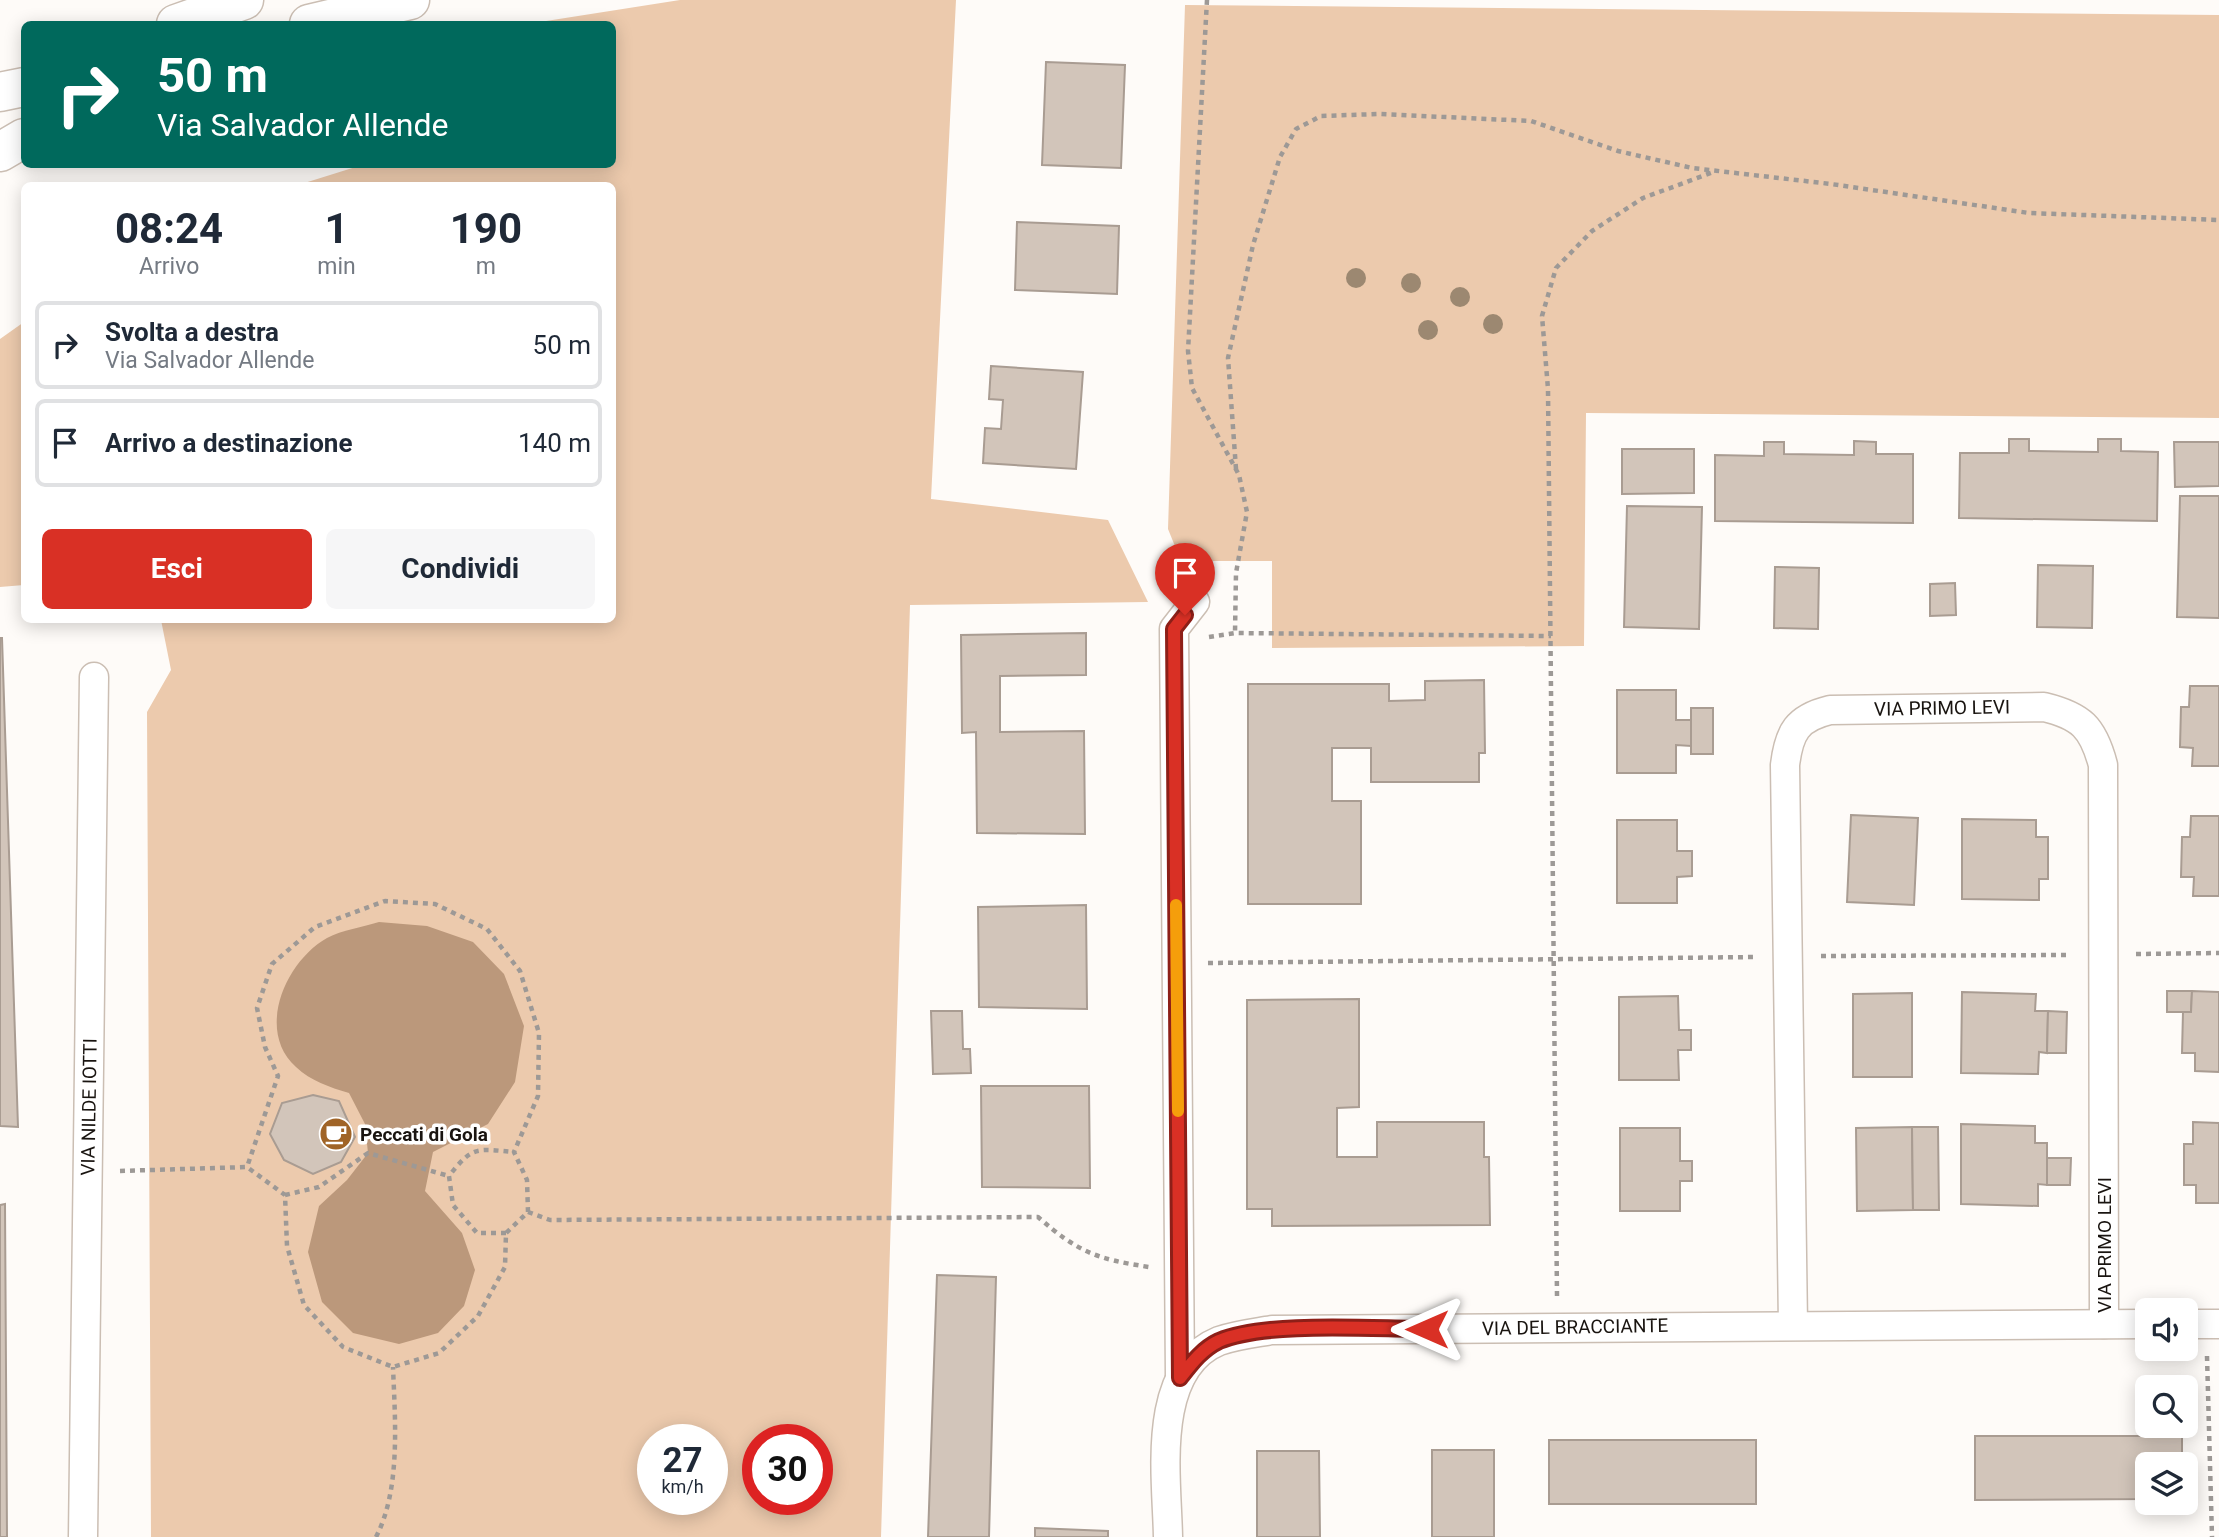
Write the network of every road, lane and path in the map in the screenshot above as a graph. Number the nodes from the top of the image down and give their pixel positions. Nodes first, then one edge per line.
1 (244, 0) edge
2 (410, 0) edge
3 (1207, 0) edge
4 (184, 21) edge
5 (322, 21) edge
6 (21, 88) edge
7 (0, 92) edge
8 (21, 140) edge
9 (0, 152) edge
10 (1717, 171) junction
11 (2219, 220) edge
12 (1236, 469) junction
13 (1195, 602) dead end
14 (1551, 636) junction
15 (94, 677) dead end
16 (2219, 953) edge
17 (2104, 955) junction
18 (1787, 956) junction
19 (1556, 959) junction
20 (1177, 963) junction
21 (514, 1152) junction
22 (247, 1167) junction
23 (88, 1172) junction
24 (449, 1176) junction
25 (285, 1195) junction
26 (528, 1212) junction
27 (506, 1233) junction
28 (1113, 1262) dead end
29 (2104, 1324) junction
30 (2135, 1324) edge
31 (2204, 1324) edge
32 (1793, 1325) junction
33 (1557, 1328) junction
34 (393, 1367) junction
35 (1180, 1378) junction
36 (83, 1537) edge
37 (376, 1537) edge
38 (1168, 1537) edge
39 (2212, 1537) edge

1 - 4 street
2 - 5 street
3 - 12 path
6 - 7 street
8 - 9 street
10 - 11 path
10 - 12 path
10 - 14 path
12 - 14 path
13 - 20 street
14 - 19 path
15 - 23 street, VIA NILDE IOTTI
16 - 17 path
17 - 18 path
17 - 18 street, VIA PRIMO LEVI
17 - 29 street, VIA PRIMO LEVI
18 - 19 path
18 - 32 street, VIA PRIMO LEVI
19 - 20 path
19 - 33 path
20 - 35 street
21 - 22 path
21 - 24 path
21 - 26 path
22 - 23 path
22 - 25 path
23 - 36 street, VIA NILDE IOTTI
24 - 25 path
24 - 27 path
25 - 34 path
26 - 27 path
26 - 28 path
27 - 34 path
29 - 30 street, VIA DEL BRACCIANTE
29 - 32 street, VIA DEL BRACCIANTE
31 - 39 path
32 - 33 street, VIA DEL BRACCIANTE
33 - 35 street, VIA DEL BRACCIANTE
34 - 37 path
35 - 38 street, VIA DEL BRACCIANTE

